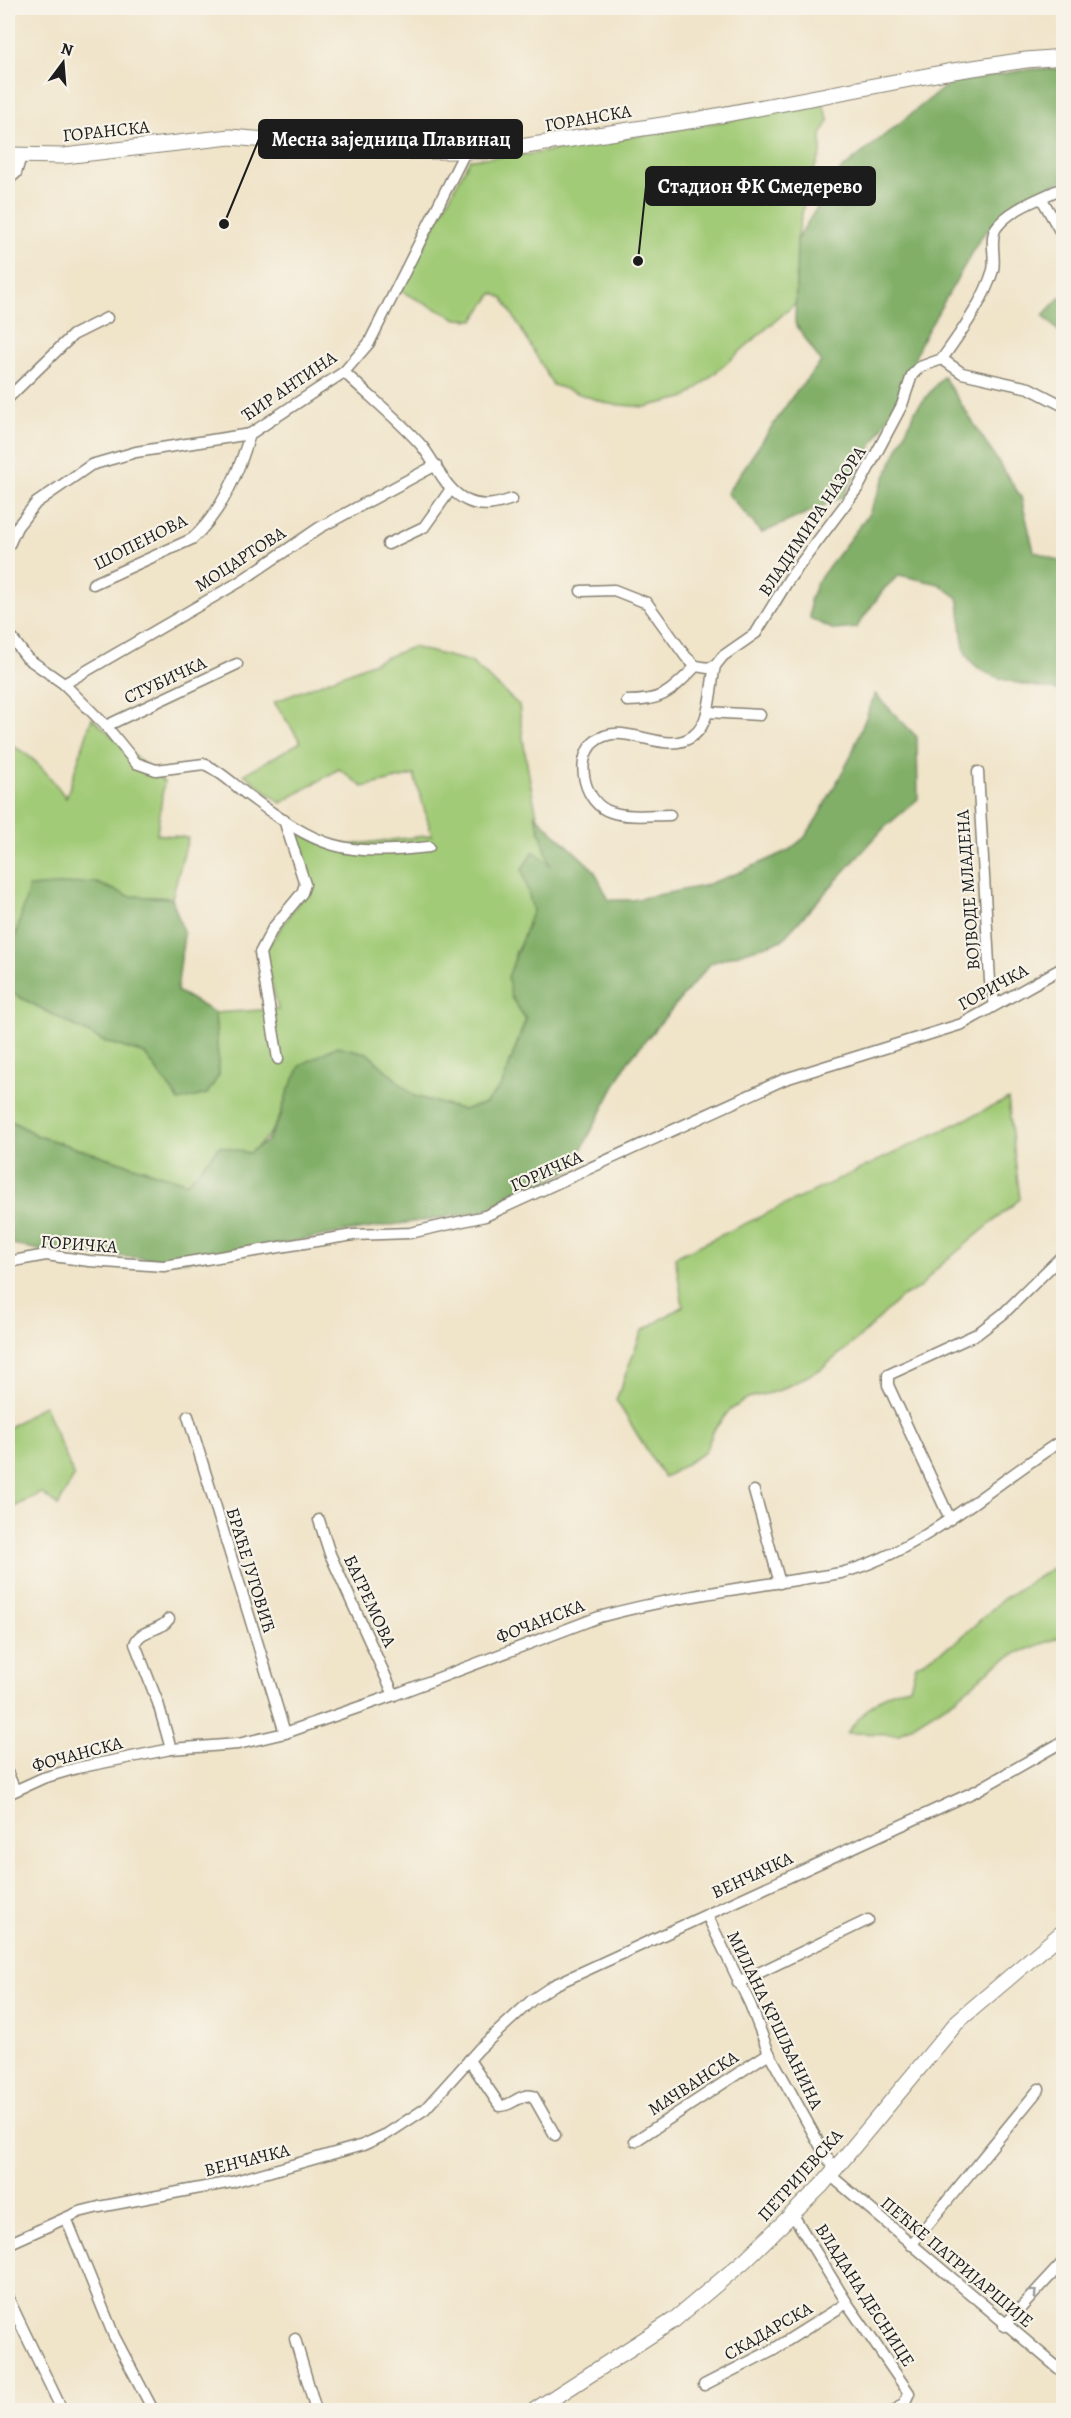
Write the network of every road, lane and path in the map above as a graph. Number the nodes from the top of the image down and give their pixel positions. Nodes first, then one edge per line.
1 (1064, 57) edge
2 (465, 152) junction
3 (14, 155) edge
4 (8, 180) edge
5 (1064, 187) edge
6 (1042, 199) junction
7 (1064, 238) edge
8 (107, 318) dead end
9 (942, 359) junction
10 (344, 372) junction
11 (8, 398) edge
12 (1064, 406) edge
13 (250, 434) junction
14 (436, 465) junction
15 (451, 489) junction
16 (512, 499) dead end
17 (388, 544) dead end
18 (8, 547) edge
19 (93, 584) dead end
20 (581, 591) dead end
21 (8, 633) edge
22 (237, 664) dead end
23 (696, 666) junction
24 (714, 666) junction
25 (64, 684) junction
26 (627, 701) dead end
27 (707, 712) junction
28 (760, 715) dead end
29 (106, 726) junction
30 (978, 772) dead end
31 (670, 815) dead end
32 (284, 820) junction
33 (429, 848) dead end
34 (1064, 967) edge
35 (995, 1005) junction
36 (279, 1059) dead end
37 (1064, 1254) edge
38 (8, 1262) edge
39 (188, 1416) dead end
40 (1064, 1439) edge
41 (754, 1491) dead end
42 (950, 1519) junction
43 (319, 1520) dead end
44 (780, 1583) junction
45 (169, 1619) dead end
46 (394, 1695) junction
47 (285, 1733) junction
48 (1064, 1741) edge
49 (171, 1749) junction
50 (8, 1774) edge
51 (11, 1792) edge
52 (707, 1915) junction
53 (868, 1920) dead end
54 (1064, 1931) edge
55 (738, 1983) junction
56 (769, 2053) junction
57 (469, 2060) junction
58 (1039, 2089) dead end
59 (555, 2135) dead end
60 (635, 2141) dead end
61 (833, 2172) junction
62 (793, 2216) junction
63 (66, 2218) junction
64 (8, 2244) edge
65 (911, 2245) junction
66 (1064, 2261) edge
67 (8, 2298) edge
68 (847, 2303) junction
69 (1004, 2325) junction
70 (295, 2339) dead end
71 (1064, 2373) edge
72 (704, 2385) dead end
73 (62, 2410) edge
74 (153, 2410) edge
75 (316, 2410) edge
76 (535, 2410) edge
77 (896, 2410) edge

1 - 2 main road, ГОРАНСКА
2 - 3 main road, ГОРАНСКА
2 - 10 street, ЋИР АНТИНА
3 - 4 street
5 - 6 street
6 - 7 street
6 - 9 street
8 - 11 street
9 - 12 street
9 - 24 street, ВЛАДИМИРА НАЗОРА
10 - 13 street, ЋИР АНТИНА
10 - 14 street
13 - 18 street, ЋИР АНТИНА
13 - 19 street, ШОПЕНОВА
14 - 15 street
14 - 25 street, МОЦАРТОВА
15 - 16 street
15 - 17 street
20 - 23 street
21 - 25 street
22 - 29 street, СТУБИЧКА
23 - 24 street
23 - 26 street
24 - 27 street
25 - 29 street
27 - 28 street
27 - 31 street
29 - 32 street
30 - 35 street, ВОЈВОДЕ МЛАДЕНА
32 - 33 street
32 - 36 street
34 - 35 street, ГОРИЧКА
35 - 38 street, ГОРИЧКА
37 - 42 street
39 - 47 street, БРАЋЕ ЈУГОВИЋ
40 - 42 street, ФОЧАНСКА
41 - 44 street
42 - 44 street, ФОЧАНСКА
43 - 46 street, БАГРЕМОВА
44 - 46 street, ФОЧАНСКА
45 - 49 street
46 - 47 street, ФОЧАНСКА
47 - 49 street, ФОЧАНСКА
48 - 52 street, ВЕНЧАЧКА
49 - 51 street, ФОЧАНСКА
50 - 51 street
52 - 55 street, МИЛАНА КРШЉАНИНА
52 - 57 street, ВЕНЧАЧКА
53 - 55 street
54 - 61 main road, ПЕТРИЈЕВСКА
55 - 56 street, МИЛАНА КРШЉАНИНА
56 - 60 street, МАЧВАНСКА
56 - 61 street, МИЛАНА КРШЉАНИНА
57 - 59 street
57 - 63 street, ВЕНЧАЧКА
58 - 65 street
61 - 62 main road, ПЕТРИЈЕВСКА
61 - 65 street, ПЕЋКЕ ПАТРИЈАРШИЈЕ
62 - 68 street, ВЛАДАНА ДЕСНИЦЕ
62 - 76 main road, ПЕТРИЈЕВСКА
63 - 64 street, ВЕНЧАЧКА
63 - 74 street
65 - 69 street, ПЕЋКЕ ПАТРИЈАРШИЈЕ
69 -> 66 street
67 - 73 street
68 - 72 street, СКАДАРСКА
68 - 77 street, ВЛАДАНА ДЕСНИЦЕ
69 - 71 street, ПЕЋКЕ ПАТРИЈАРШИЈЕ
70 - 75 street

